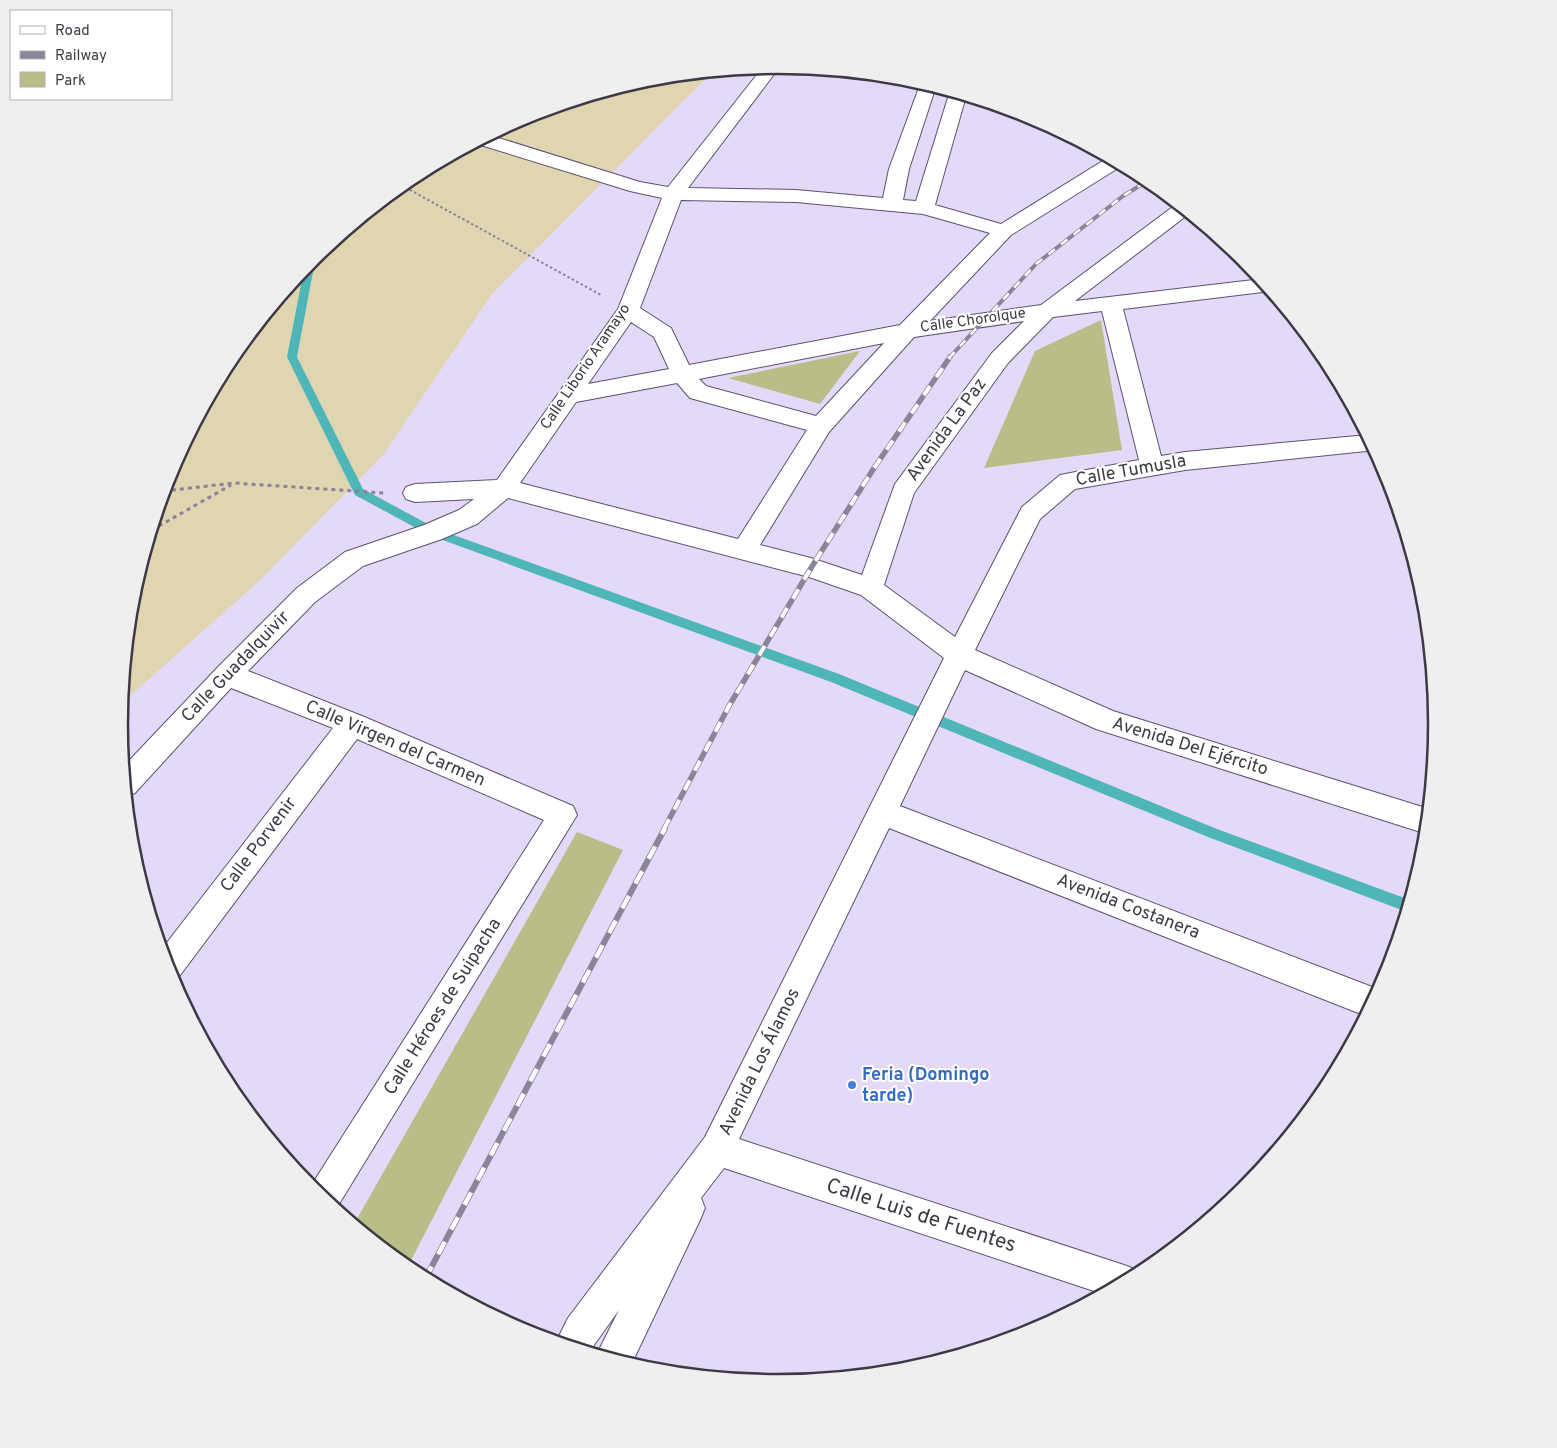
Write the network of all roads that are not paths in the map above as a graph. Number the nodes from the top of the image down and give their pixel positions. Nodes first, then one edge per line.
1 (767, 74) edge
2 (926, 91) edge
3 (956, 99) edge
4 (490, 142) edge
5 (1110, 165) edge
6 (674, 194) junction
7 (892, 205) junction
8 (924, 208) junction
9 (1179, 212) edge
10 (1004, 232) junction
11 (1259, 286) edge
12 (1111, 304) junction
13 (628, 310) junction
14 (1047, 311) junction
15 (907, 331) junction
16 (682, 374) junction
17 (568, 396) junction
18 (821, 426) junction
19 (1365, 444) edge
20 (1152, 466) junction
21 (504, 488) junction
22 (415, 494) road end
23 (744, 551) junction
24 (354, 559) joint
25 (870, 588) junction
26 (959, 655) junction
27 (226, 675) junction
28 (352, 724) junction
29 (131, 778) edge
30 (883, 812) junction
31 (563, 815) joint
32 (1421, 819) edge
33 (173, 959) edge
34 (1367, 1001) edge
35 (717, 1149) junction
36 (327, 1192) edge
37 (1115, 1280) edge
38 (575, 1342) edge
39 (617, 1354) edge

1 - 6 street, Calle Liborio Aramayo
2 - 7 street
3 - 8 street
4 - 6 street
5 - 10 street
6 - 7 street
6 - 13 street, Calle Liborio Aramayo
7 - 8 street
8 - 10 street
9 - 14 street, Avenida La Paz
10 - 15 street
11 - 12 street, Calle Chorolque
12 - 14 street, Calle Chorolque
12 - 20 street
13 - 16 street
13 - 17 street, Calle Liborio Aramayo
14 - 15 street, Calle Chorolque
14 - 25 street, Avenida La Paz
15 - 16 street, Calle Chorolque
15 - 18 street
16 - 17 street, Calle Chorolque
16 - 18 street
17 - 21 street, Calle Liborio Aramayo
18 - 23 street
19 - 20 street, Calle Tumusla
20 - 26 street, Calle Tumusla
21 - 22 street
21 - 23 street
21 - 24 street, Calle Liborio Aramayo
23 - 25 street
24 - 27 street, Calle Guadalquivir
25 - 26 street
26 - 30 street, Avenida Los Álamos
26 - 32 street, Avenida Del Ejército
27 - 28 street, Calle Virgen del Carmen
27 - 29 street, Calle Guadalquivir
28 - 31 street, Calle Virgen del Carmen
28 - 33 street, Calle Porvenir
30 - 34 street, Avenida Costanera
30 - 35 street, Avenida Los Álamos
31 - 36 street, Calle Héroes de Suipacha
35 - 37 street, Calle Luis de Fuentes
35 - 38 street, Avenida Los Álamos
35 - 39 street

